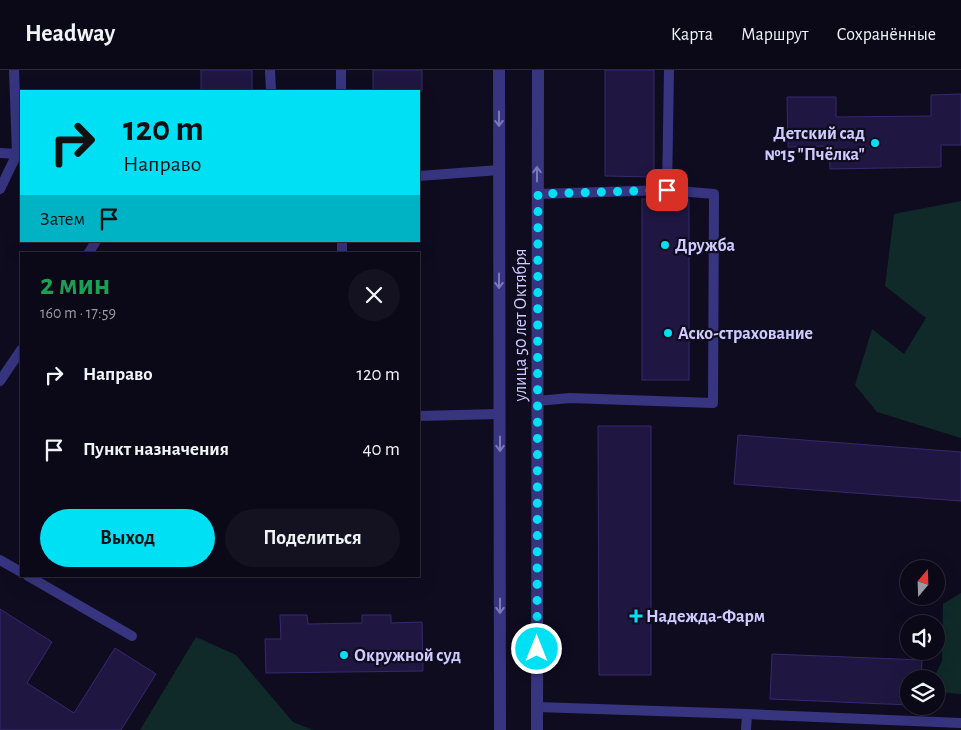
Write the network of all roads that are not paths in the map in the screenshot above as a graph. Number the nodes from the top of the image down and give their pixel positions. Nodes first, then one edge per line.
1 (14, 70) edge
2 (270, 70) edge
3 (341, 70) edge
4 (499, 70) edge
5 (538, 70) edge
6 (668, 70) edge
7 (270, 90) edge
8 (341, 90) edge
9 (0, 154) edge
10 (17, 154) junction
11 (499, 170) junction
12 (420, 176) edge
13 (0, 189) edge
14 (667, 190) junction
15 (538, 194) junction
16 (20, 351) edge
17 (0, 381) edge
18 (537, 401) junction
19 (500, 414) junction
20 (420, 416) edge
21 (0, 560) edge
22 (20, 571) edge
23 (30, 577) edge
24 (132, 636) dead end
25 (537, 707) junction
26 (747, 714) junction
27 (954, 725) edge
28 (500, 730) edge
29 (537, 730) edge
30 (746, 730) edge

1 - 10 lane
2 - 7 lane
3 - 8 lane
4 -> 11 street, улица 50 лет Октября
15 -> 5 street, улица 50 лет Октября
6 - 14 lane
9 - 10 lane
10 - 13 lane
11 - 12 lane
11 -> 19 street, улица 50 лет Октября
14 - 15 lane
14 - 18 lane
15 - 18 street, улица 50 лет Октября
16 - 17 lane
18 - 25 street, улица 50 лет Октября
19 - 20 lane
19 -> 28 street, улица 50 лет Октября
21 - 22 lane
23 - 24 lane
25 - 26 lane
25 - 29 street, улица 50 лет Октября
26 - 27 lane
26 - 30 lane

